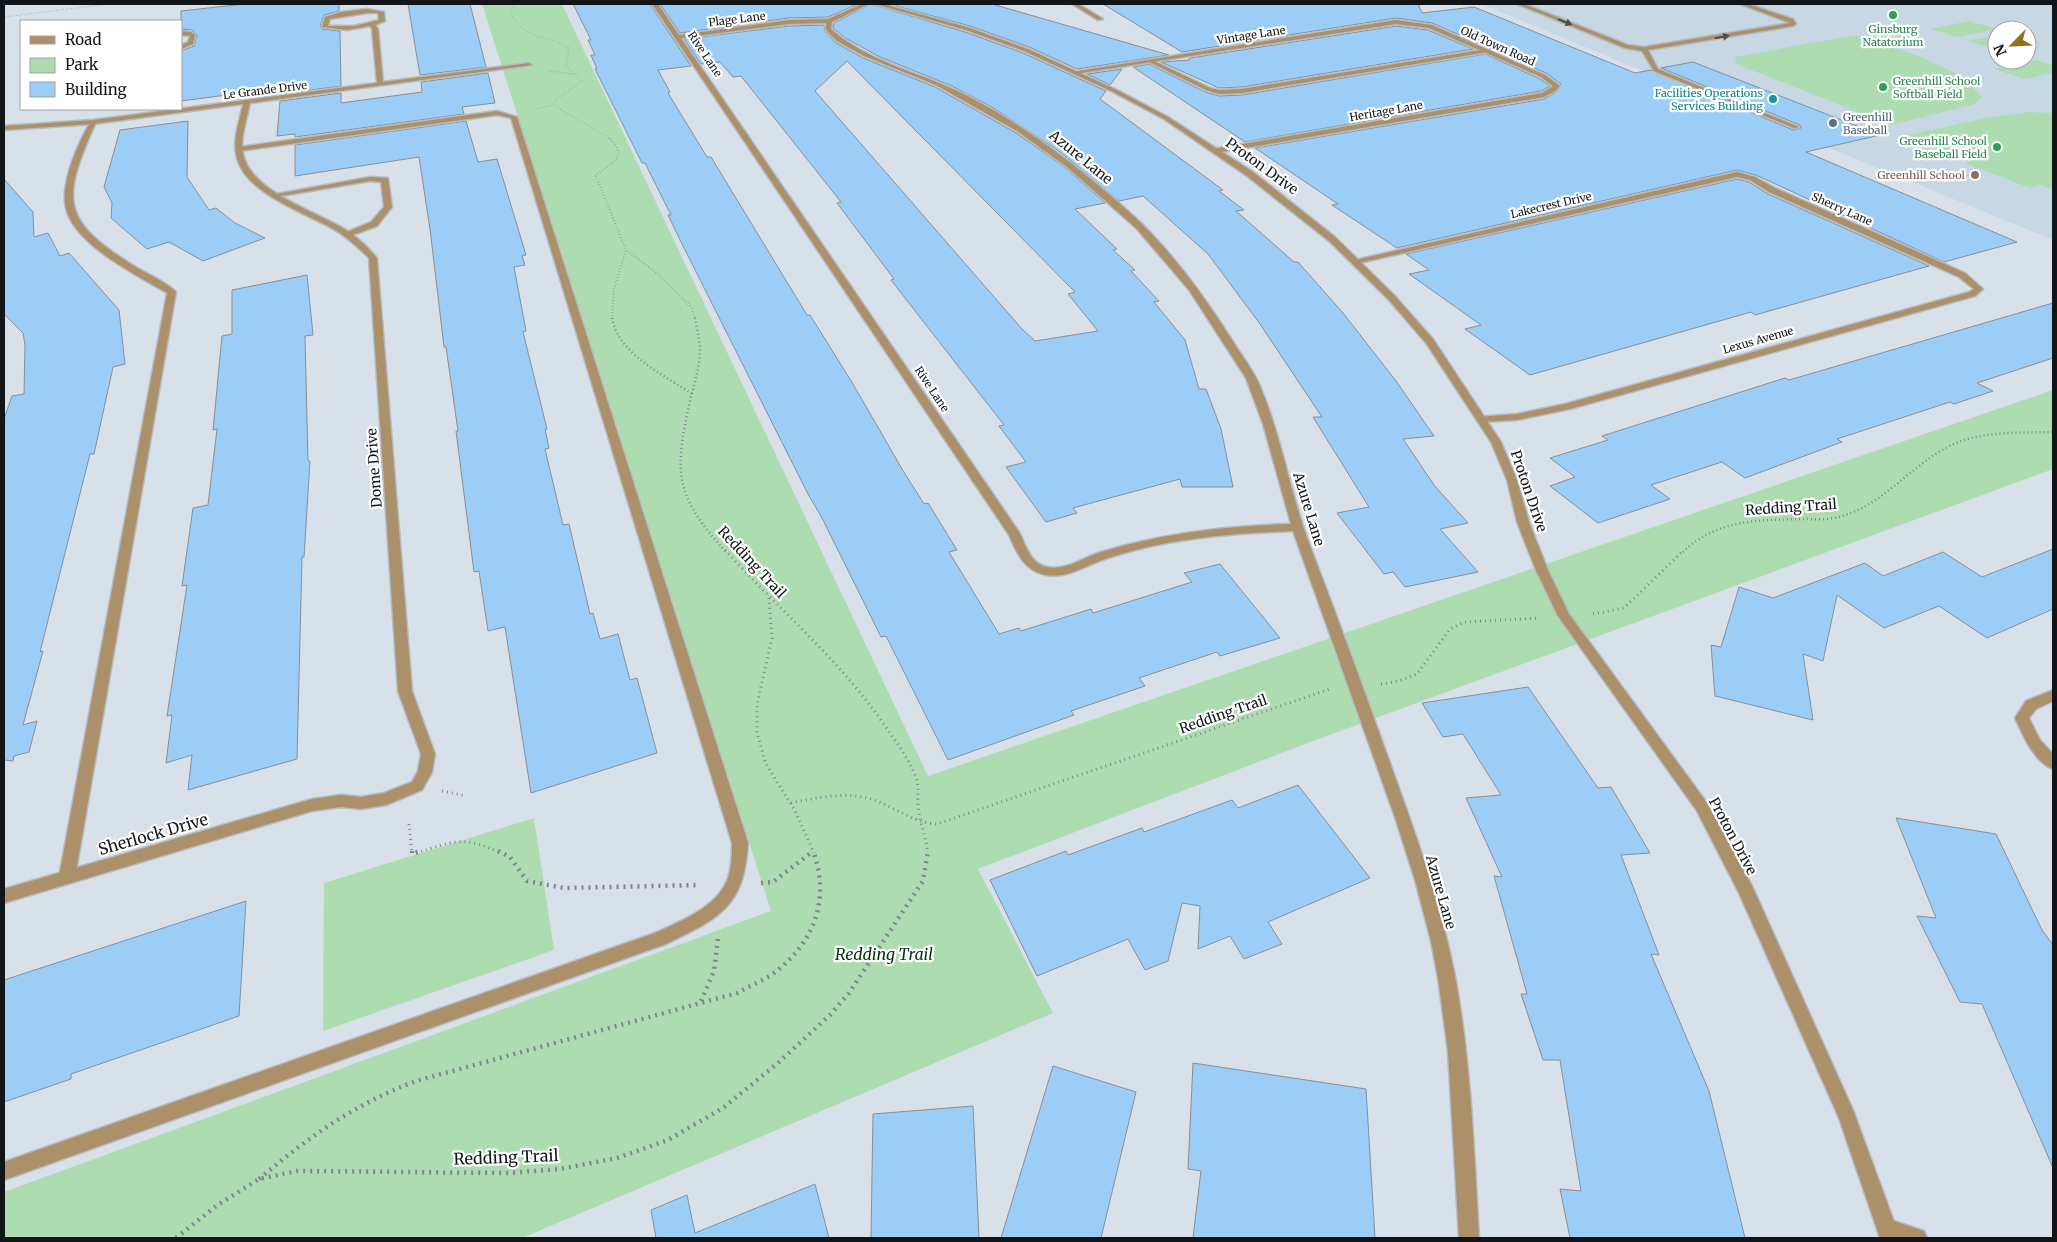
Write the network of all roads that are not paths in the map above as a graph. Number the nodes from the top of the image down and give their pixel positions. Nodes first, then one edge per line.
1 (654, 4) edge
2 (866, 4) edge
3 (885, 4) edge
4 (1075, 4) edge
5 (1520, 4) edge
6 (1744, 4) edge
7 (1100, 19) dead end
8 (829, 21) junction
9 (372, 25) junction
10 (1430, 26) joint
11 (182, 33) edge
12 (678, 37) junction
13 (182, 47) edge
14 (1644, 49) junction
15 (1486, 51) junction
16 (1150, 61) junction
17 (529, 65) dead end
18 (1075, 72) junction
19 (380, 85) junction
20 (1556, 86) joint
21 (247, 103) junction
22 (115, 110) edge
23 (111, 120) junction
24 (93, 122) junction
25 (1796, 127) dead end
26 (4, 128) edge
27 (240, 149) junction
28 (1216, 151) junction
29 (1752, 178) joint
30 (275, 195) junction
31 (350, 234) junction
32 (1925, 258) joint
33 (1355, 261) junction
34 (1481, 419) junction
35 (1297, 527) junction
36 (2053, 695) edge
37 (2053, 763) edge
38 (312, 806) joint
39 (67, 878) junction
40 (4, 896) edge
41 (4, 1171) edge
42 (1889, 1234) edge
43 (1469, 1238) edge
44 (1918, 1238) edge

1 - 12 street, Rive Lane
2 - 8 street
3 - 18 street, Proton Drive
4 - 7 street
5 -> 14 street
14 -> 6 street
8 - 12 street, Plage Lane
8 - 35 street, Azure Lane
9 - 9 street
9 - 19 street
10 - 15 street, Old Town Road
10 - 16 street, Vintage Lane
11 - 13 street
12 - 35 street, Rive Lane
14 - 25 street
15 - 16 street
15 - 20 street, Old Town Road
16 - 18 street, Vintage Lane
17 - 19 street, Le Grande Drive
18 - 28 street, Proton Drive
19 - 21 street, Le Grande Drive
20 - 28 street, Heritage Lane
21 - 23 street, Le Grande Drive
21 - 27 street, Dome Drive
22 - 23 street
23 - 24 street, Le Grande Drive
24 - 26 street, Le Grande Drive
24 - 39 street
27 - 30 street, Dome Drive
27 - 41 street
28 - 33 street, Proton Drive
29 - 32 street, Sherry Lane
29 - 33 street, Lakecrest Drive
30 - 31 street, Dome Drive
30 - 31 street
31 - 38 street, Dome Drive
32 - 34 street, Lexus Avenue
33 - 34 street, Proton Drive
34 - 42 street, Proton Drive
35 - 43 street, Azure Lane
36 - 37 street
38 - 39 street, Sherlock Drive
39 - 40 street, Sherlock Drive
42 - 44 street

